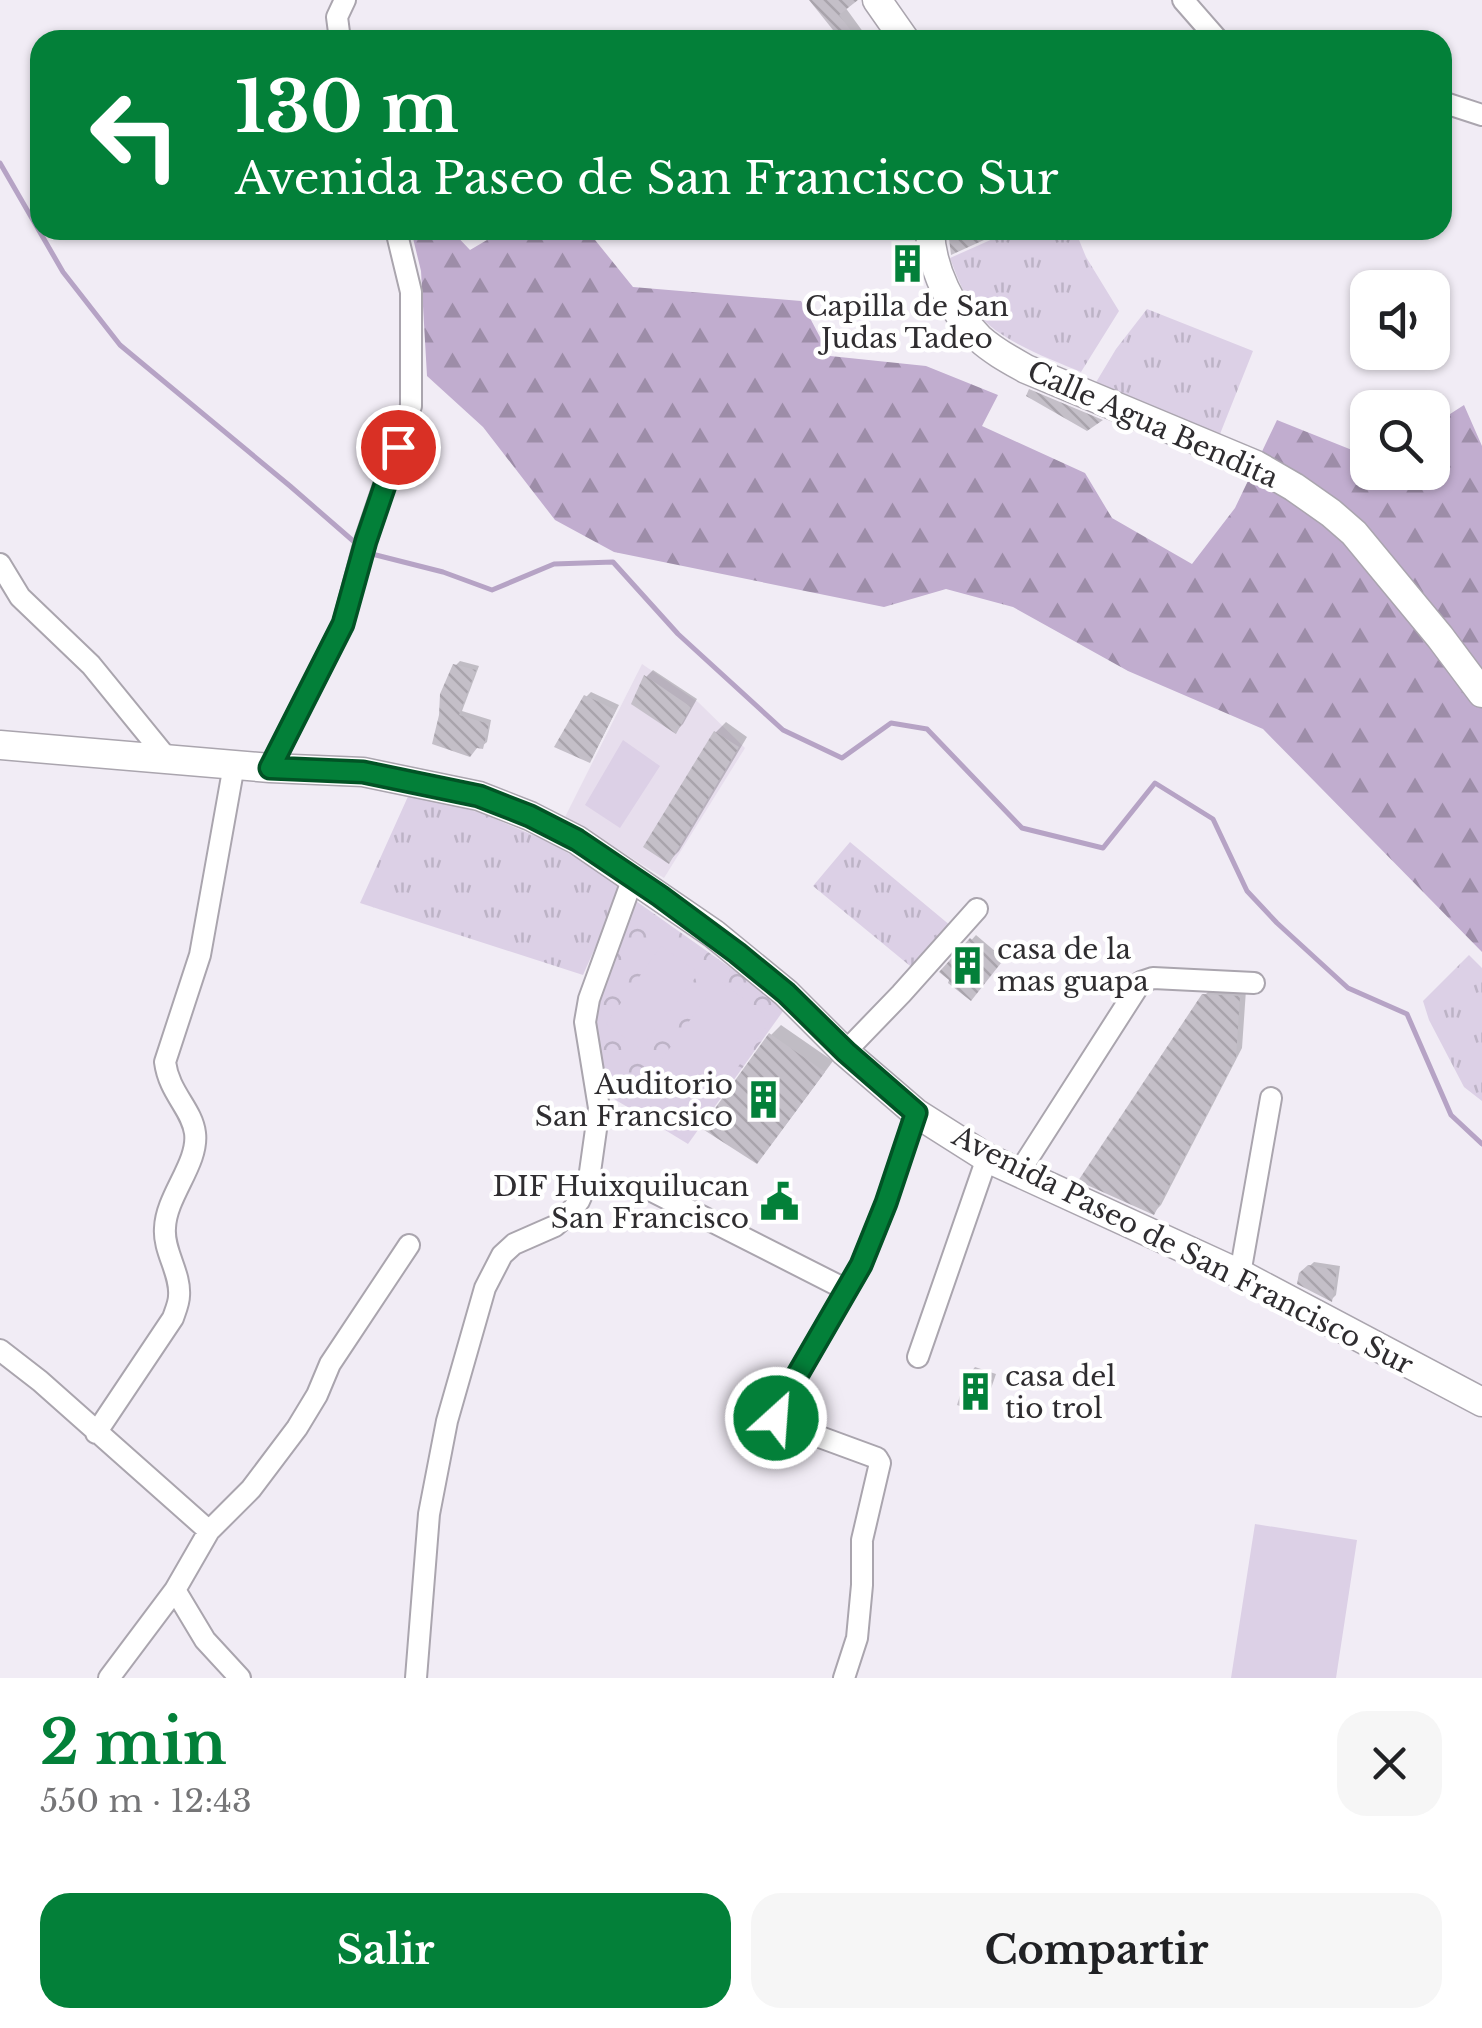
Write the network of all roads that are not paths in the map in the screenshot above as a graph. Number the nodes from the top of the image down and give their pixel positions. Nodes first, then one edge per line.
1 (345, 0) edge
2 (876, 0) edge
3 (1183, 0) edge
4 (339, 30) edge
5 (898, 30) edge
6 (1209, 30) edge
7 (1452, 105) edge
8 (1482, 114) edge
9 (398, 240) edge
10 (932, 240) edge
11 (0, 564) edge
12 (1482, 693) edge
13 (0, 744) edge
14 (166, 757) junction
15 (234, 765) junction
16 (270, 768) junction
17 (633, 878) junction
18 (977, 910) dead end
19 (1254, 983) dead end
20 (846, 1052) junction
21 (1271, 1098) dead end
22 (916, 1113) junction
23 (987, 1158) junction
24 (1018, 1174) junction
25 (650, 1190) dead end
26 (409, 1245) dead end
27 (1240, 1274) junction
28 (845, 1289) junction
29 (0, 1350) edge
30 (918, 1357) dead end
31 (1482, 1402) edge
32 (96, 1432) junction
33 (209, 1531) junction
34 (175, 1590) junction
35 (109, 1678) edge
36 (240, 1678) edge
37 (416, 1678) edge
38 (844, 1678) edge

1 - 4 street
2 - 5 main road
3 - 6 street
7 - 8 street
9 - 16 street
10 - 12 main road, Calle Agua Bendita
11 - 14 street
13 - 14 main road, Avenida Paseo de San Francisco Sur
14 - 15 main road, Avenida Paseo de San Francisco Sur
15 - 16 main road, Avenida Paseo de San Francisco Sur
15 - 32 street
16 - 17 main road, Avenida Paseo de San Francisco Sur
17 - 20 main road, Avenida Paseo de San Francisco Sur
17 - 37 street
18 - 20 street
19 - 24 street
20 - 22 main road, Avenida Paseo de San Francisco Sur
21 - 27 street
22 - 23 main road, Avenida Paseo de San Francisco Sur
22 - 28 street
23 - 24 main road, Avenida Paseo de San Francisco Sur
23 - 30 street
24 - 27 main road, Avenida Paseo de San Francisco Sur
25 - 28 street
26 - 33 street
27 - 31 main road, Avenida Paseo de San Francisco Sur
28 - 38 street
29 - 32 street
32 - 33 street
33 - 34 street
34 - 35 street
34 - 36 street

